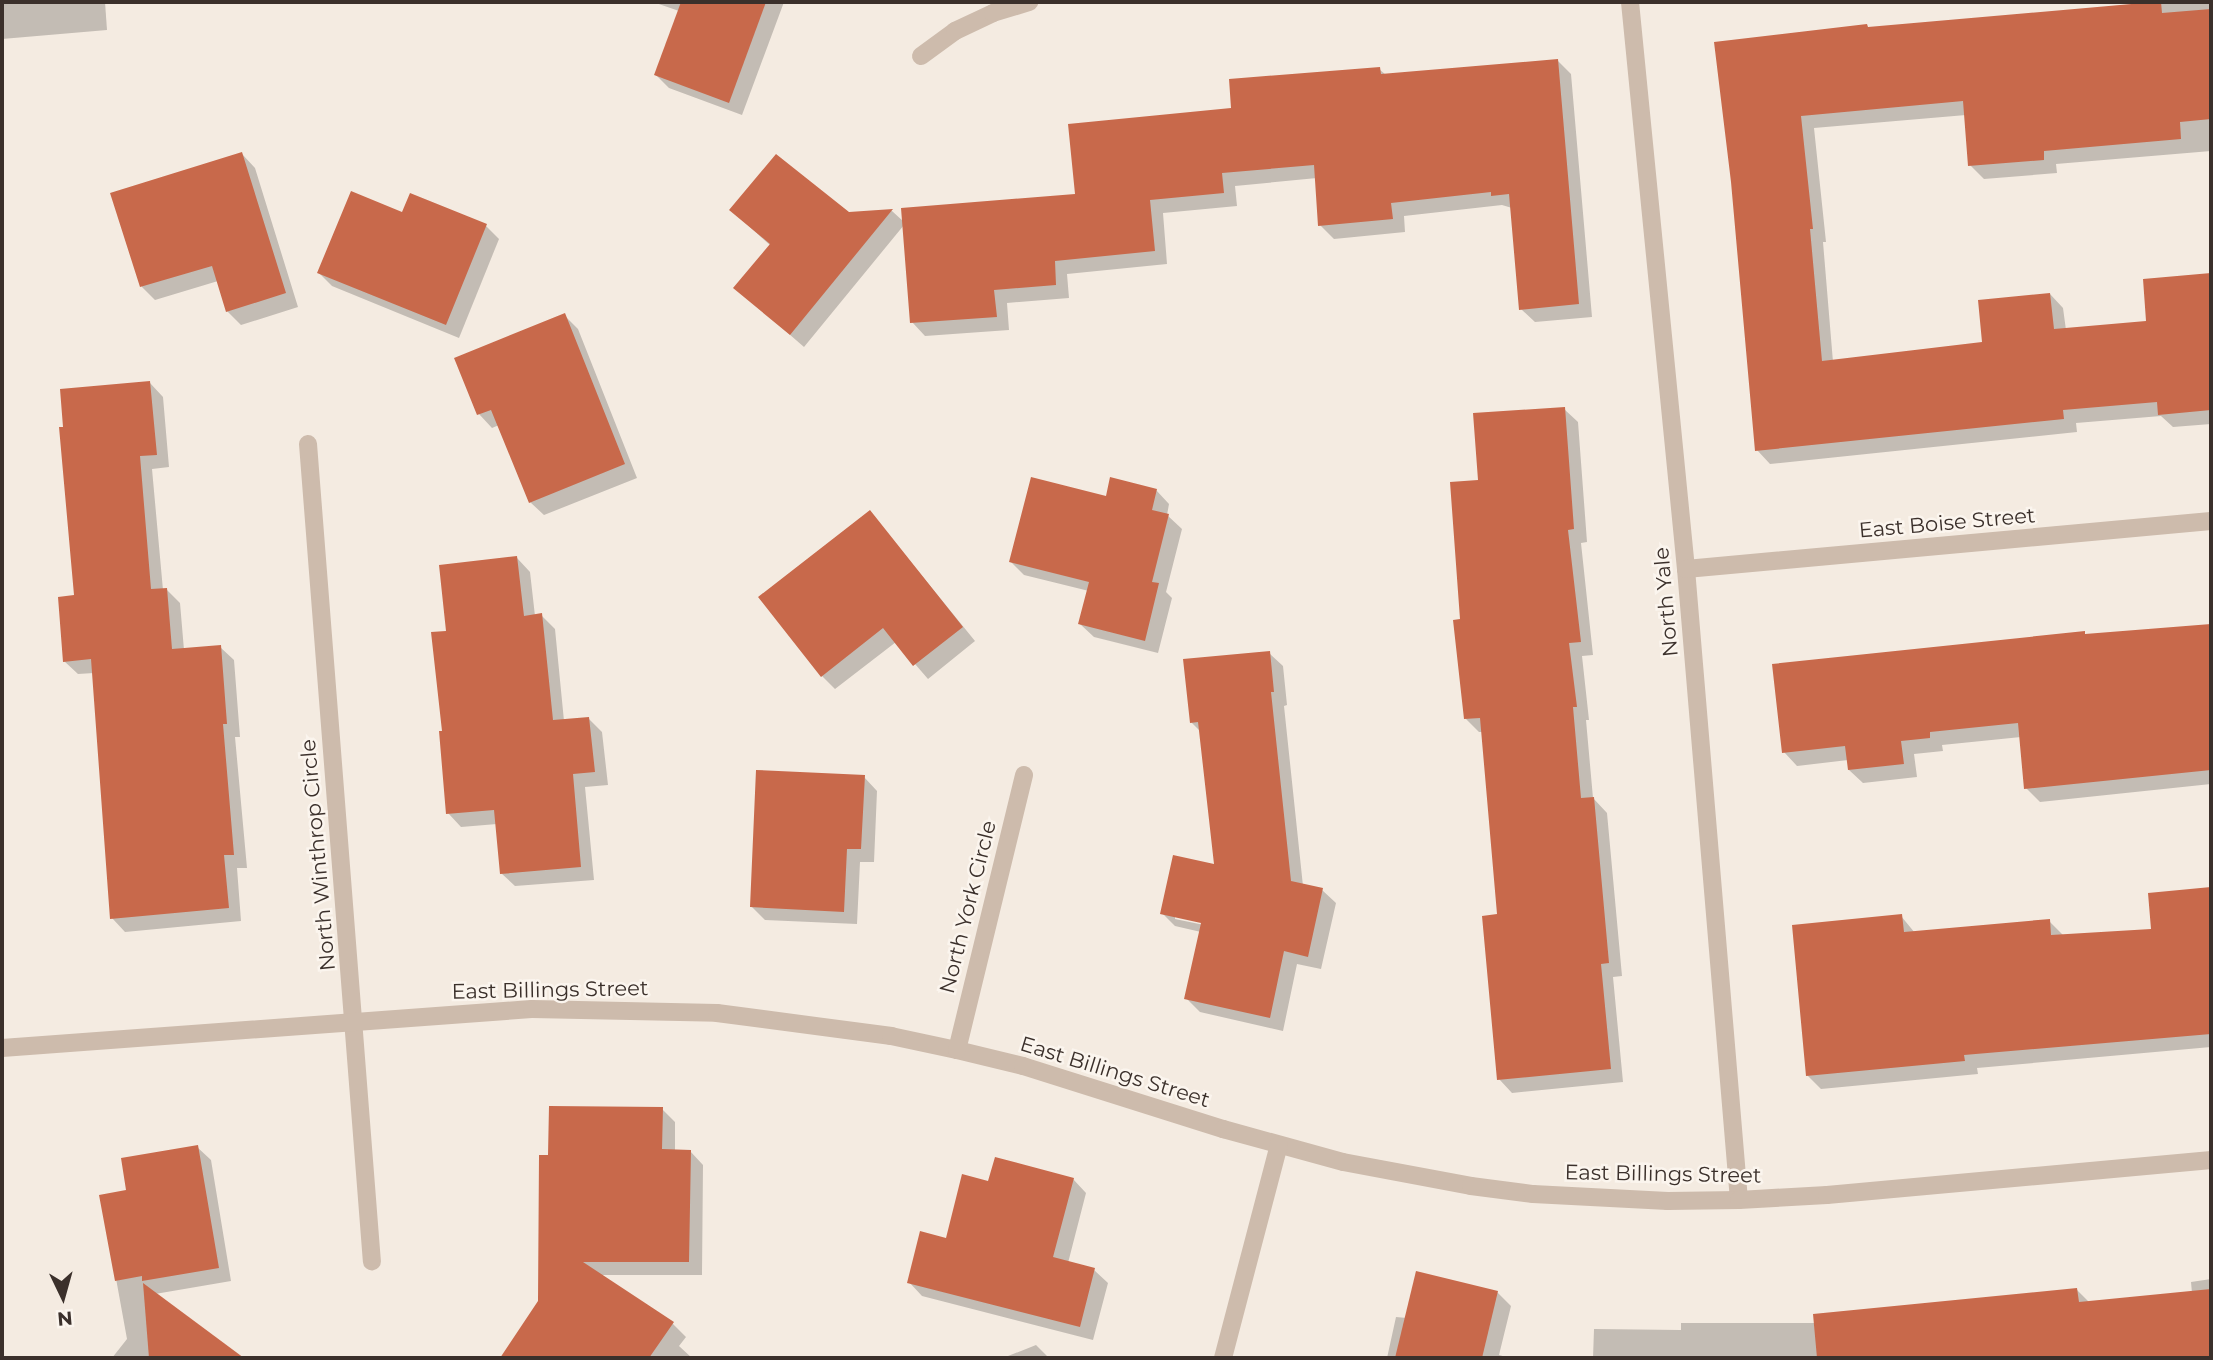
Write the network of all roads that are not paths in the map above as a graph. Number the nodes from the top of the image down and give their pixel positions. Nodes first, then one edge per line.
1 (1029, 2) edge
2 (1630, 2) edge
3 (921, 56) dead end
4 (308, 444) dead end
5 (2211, 521) edge
6 (1686, 569) junction
7 (1024, 775) dead end
8 (354, 1021) junction
9 (2, 1048) edge
10 (957, 1050) junction
11 (1279, 1145) junction
12 (2211, 1160) edge
13 (1738, 1200) junction
14 (372, 1262) dead end
15 (1223, 1358) edge

1 - 3 street
2 - 6 street, North Yale
4 - 8 street, North Winthrop Circle
5 - 6 street, East Boise Street
6 - 13 street, North Yale
7 - 10 street, North York Circle
8 - 9 street, East Billings Street
8 - 10 street, East Billings Street
8 - 14 street, North Winthrop Circle
10 - 11 street, East Billings Street
11 - 13 street, East Billings Street
11 - 15 street
12 - 13 street, East Billings Street

